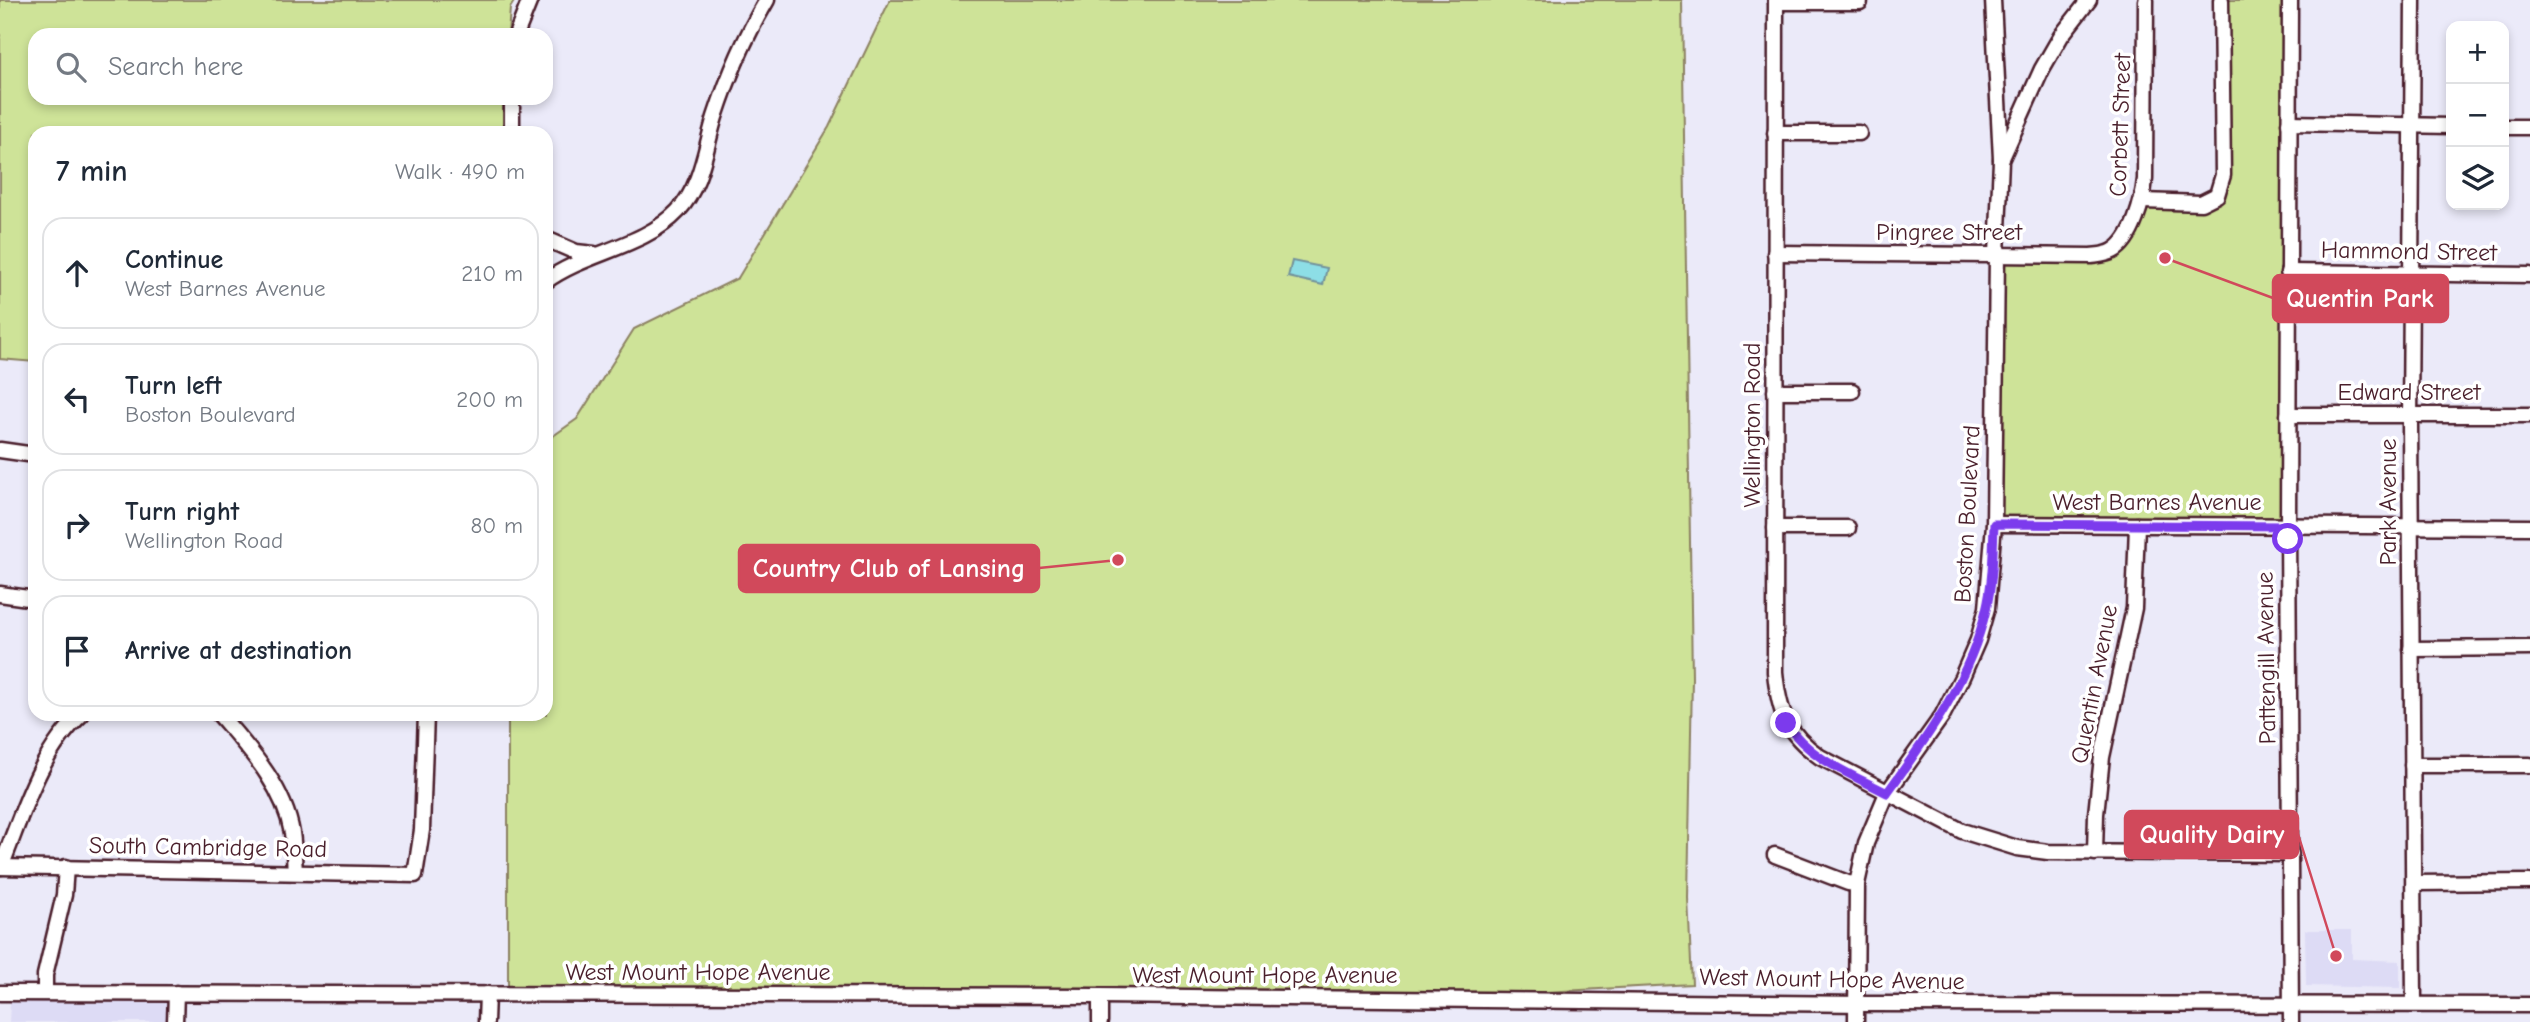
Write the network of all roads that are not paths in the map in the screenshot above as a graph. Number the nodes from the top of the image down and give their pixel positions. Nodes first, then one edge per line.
1 (530, 0) edge
2 (767, 0) edge
3 (1993, 0) edge
4 (2089, 0) edge
5 (2146, 0) edge
6 (2221, 0) edge
7 (2290, 0) edge
8 (2413, 0) edge
9 (1776, 1) edge
10 (1860, 2) edge
11 (519, 28) edge
12 (512, 105) edge
13 (2289, 123) junction
14 (2412, 125) junction
15 (512, 126) edge
16 (2446, 126) edge
17 (2509, 127) edge
18 (2530, 127) edge
19 (1775, 132) junction
20 (1859, 133) dead end
21 (2001, 160) junction
22 (2143, 201) junction
23 (553, 242) edge
24 (2119, 246) joint
25 (1775, 253) junction
26 (596, 254) junction
27 (1997, 255) junction
28 (2288, 272) junction
29 (2411, 273) junction
30 (2530, 275) edge
31 (553, 276) edge
32 (1775, 391) junction
33 (1852, 391) dead end
34 (2288, 415) junction
35 (2410, 415) junction
36 (2530, 415) edge
37 (0, 450) edge
38 (28, 454) edge
39 (1994, 524) junction
40 (2137, 525) junction
41 (2288, 526) junction
42 (2410, 527) junction
43 (2530, 527) edge
44 (1775, 528) junction
45 (1848, 528) dead end
46 (0, 594) edge
47 (28, 597) edge
48 (2530, 648) edge
49 (2411, 649) junction
50 (73, 721) edge
51 (225, 721) edge
52 (426, 721) edge
53 (2412, 765) junction
54 (2530, 765) edge
55 (1887, 793) junction
56 (2095, 853) junction
57 (2291, 854) junction
58 (1775, 855) dead end
59 (1, 867) edge
60 (66, 867) junction
61 (295, 872) junction
62 (2530, 882) edge
63 (2414, 883) junction
64 (1857, 884) junction
65 (45, 992) junction
66 (0, 993) edge
67 (176, 993) junction
68 (487, 994) junction
69 (1100, 996) junction
70 (1855, 1003) junction
71 (2414, 1003) junction
72 (2291, 1004) junction
73 (2530, 1005) edge
74 (175, 1022) edge
75 (486, 1022) edge
76 (1100, 1022) edge
77 (1856, 1022) edge
78 (2291, 1022) edge

1 - 11 street
2 - 26 street
3 - 21 street
4 - 21 street, Boston Boulevard
5 - 22 street, Corbett Street
6 - 22 street
7 - 13 street, Pattengill Avenue
8 - 14 street, Park Avenue
9 - 10 street
9 - 19 street, Wellington Road
12 - 15 street
13 - 14 street
13 - 28 street, Pattengill Avenue
14 - 16 street
14 - 29 street, Park Avenue
17 - 18 street
19 - 20 street
19 - 25 street, Wellington Road
21 - 27 street, Boston Boulevard
22 - 24 street, Corbett Street
23 - 26 street
24 - 27 street, Pingree Street
25 - 27 street, Pingree Street
25 - 32 street, Wellington Road
26 - 31 street
27 - 39 street, Boston Boulevard
28 - 29 street, Hammond Street
28 - 34 street, Pattengill Avenue
29 - 30 street, Hammond Street
29 - 35 street, Park Avenue
32 - 33 street
32 - 44 street, Wellington Road
34 - 35 street, Edward Street
34 - 41 street, Pattengill Avenue
35 - 36 street, Edward Street
35 - 42 street, Park Avenue
37 - 38 street
39 - 40 street, West Barnes Avenue
39 - 55 street, Boston Boulevard
40 - 41 street, West Barnes Avenue
40 - 56 street, Quentin Avenue
41 - 42 street, West Barnes Avenue
41 - 57 street, Pattengill Avenue
42 - 43 street, West Barnes Avenue
42 - 49 street, Park Avenue
44 - 45 street
44 - 55 street, Wellington Road
46 - 47 street
48 - 49 street
49 - 53 street, Park Avenue
50 - 59 street
51 - 61 street
52 - 61 street, South Cambridge Road
53 - 54 street
53 - 63 street, Park Avenue
55 - 56 street, Wellington Road
55 - 64 street, Boston Boulevard
56 - 57 street, Wellington Road
57 - 72 street, Pattengill Avenue
58 - 64 street
59 - 60 street, South Cambridge Road
60 - 61 street, South Cambridge Road
60 - 65 street
62 - 63 street
63 - 71 street, Park Avenue
64 - 70 street, Boston Boulevard
65 - 66 street, West Mount Hope Avenue
65 - 67 street, West Mount Hope Avenue
67 - 68 street, West Mount Hope Avenue
67 - 74 street
68 - 69 street, West Mount Hope Avenue
68 - 75 street
69 - 70 street, West Mount Hope Avenue
69 - 76 street
70 - 72 street, West Mount Hope Avenue
70 - 77 street, Boston Boulevard
71 - 72 street, West Mount Hope Avenue
71 - 73 street, West Mount Hope Avenue
72 - 78 street, Pattengill Avenue

